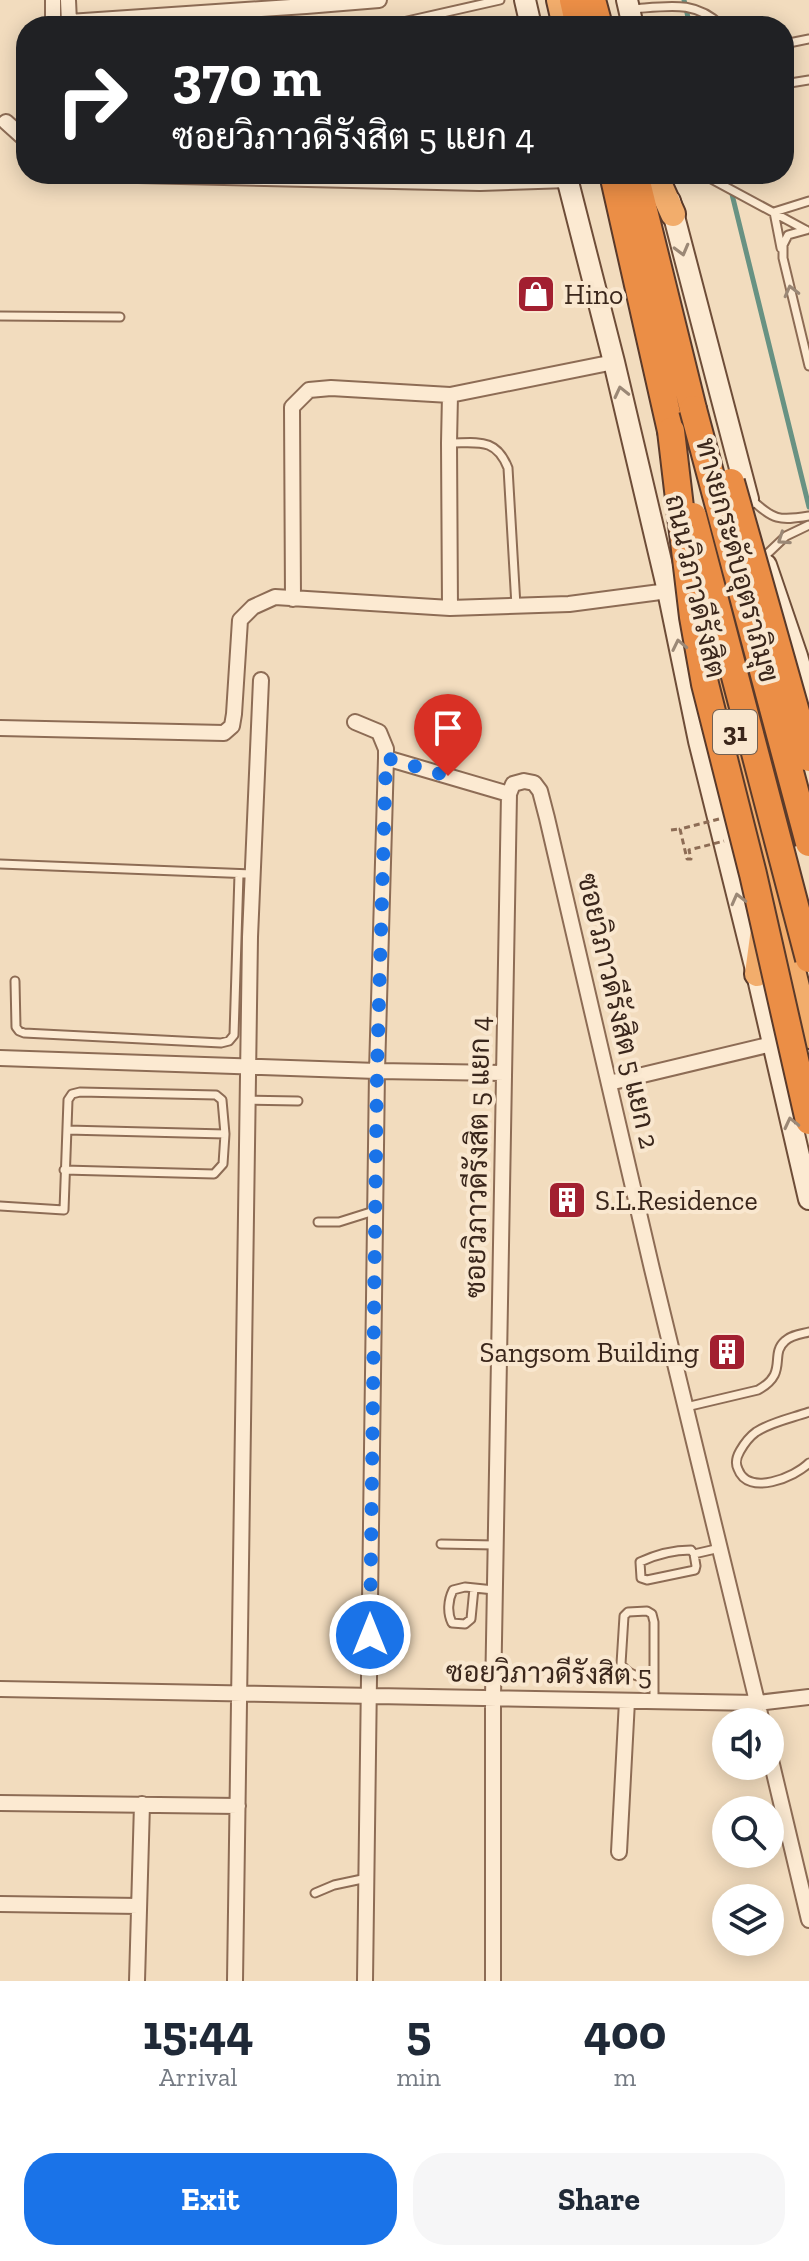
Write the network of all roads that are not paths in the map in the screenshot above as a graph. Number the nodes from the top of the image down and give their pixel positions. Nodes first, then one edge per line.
1 (379, 0) edge
2 (500, 0) edge
3 (300, 3) edge
4 (630, 12) edge
5 (142, 16) edge
6 (429, 16) edge
7 (714, 16) edge
8 (6, 122) dead end
9 (16, 131) edge
10 (569, 184) edge
11 (602, 184) edge
12 (615, 184) edge
13 (640, 184) edge
14 (640, 184) edge
15 (660, 184) edge
16 (666, 184) edge
17 (721, 184) edge
18 (809, 201) edge
19 (774, 212) junction
20 (673, 214) junction
21 (807, 231) edge
22 (783, 258) junction
23 (0, 316) edge
24 (120, 317) dead end
25 (607, 363) junction
26 (809, 366) edge
27 (450, 395) junction
28 (693, 409) junction
29 (671, 431) junction
30 (449, 443) junction
31 (746, 495) junction
32 (807, 516) edge
33 (808, 526) edge
34 (764, 557) junction
35 (668, 591) junction
36 (293, 599) junction
37 (516, 606) junction
38 (450, 608) junction
39 (803, 654) edge
40 (261, 680) dead end
41 (809, 699) edge
42 (355, 722) dead end
43 (0, 728) edge
44 (386, 758) junction
45 (809, 758) edge
46 (509, 794) junction
47 (809, 821) edge
48 (809, 843) edge
49 (0, 864) edge
50 (770, 871) junction
51 (245, 874) junction
52 (809, 959) edge
53 (757, 974) junction
54 (15, 981) dead end
55 (809, 1036) edge
56 (772, 1044) junction
57 (0, 1058) edge
58 (248, 1066) junction
59 (377, 1071) junction
60 (504, 1073) junction
61 (609, 1083) junction
62 (247, 1100) junction
63 (298, 1101) dead end
64 (809, 1121) edge
65 (67, 1130) junction
66 (225, 1134) junction
67 (64, 1170) junction
68 (809, 1199) edge
69 (0, 1206) edge
70 (375, 1210) junction
71 (318, 1222) dead end
72 (809, 1332) edge
73 (686, 1407) junction
74 (809, 1412) edge
75 (809, 1463) edge
76 (441, 1544) dead end
77 (496, 1545) junction
78 (720, 1548) junction
79 (694, 1554) junction
80 (474, 1588) junction
81 (495, 1590) junction
82 (654, 1680) junction
83 (0, 1689) edge
84 (239, 1694) junction
85 (369, 1694) junction
86 (493, 1697) junction
87 (809, 1697) edge
88 (627, 1701) junction
89 (654, 1701) junction
90 (757, 1703) junction
91 (758, 1708) edge
92 (776, 1780) edge
93 (0, 1803) edge
94 (142, 1804) junction
95 (238, 1806) junction
96 (619, 1852) dead end
97 (367, 1878) junction
98 (315, 1893) dead end
99 (0, 1904) edge
100 (139, 1906) junction
101 (809, 1920) edge
102 (137, 1981) edge
103 (235, 1981) edge
104 (365, 1981) edge
105 (493, 1981) edge

1 - 3 street
2 - 6 lane
3 - 5 street
4 - 7 lane
8 - 9 street
10 - 25 main road, ถนนวิภาวดีรังสิต / 31
11 - 50 highway, ถนนวิภาวดีรังสิต / 31
12 - 29 highway, ทางยกระดับอุตราภิมุข / 31
13 - 28 highway, ทางยกระดับอุตราภิมุข / 31
14 - 47 highway, ถนนวิภาวดีรังสิต / 31
15 - 20 highway
16 - 20 main road
17 - 19 lane
18 - 19 lane
19 - 21 lane
19 - 22 lane
20 -> 31 main road
21 - 22 lane
26 -> 22 lane
23 - 24 lane
25 - 27 street
35 -> 25 main road, ถนนวิภาวดีรังสิต / 31
27 - 30 street
27 - 36 street
28 - 45 highway, bridge
28 - 48 highway, ทางยกระดับอุตราภิมุข / 31, bridge
29 - 52 highway, ทางยกระดับอุตราภิมุข / 31, bridge
29 - 64 highway, bridge
30 - 37 lane
30 - 38 street
31 - 32 lane
31 - 34 main road
33 -> 34 lane
34 - 39 main road
35 - 37 street
53 -> 35 main road, ถนนวิภาวดีรังสิต / 31
36 - 38 street
36 - 43 street
37 - 38 street
39 - 41 main road
40 - 51 street
42 - 44 street
44 - 46 street
44 - 59 street
46 - 60 street, ซอยวิภาวดีรังสิต 5 แยก 4
46 - 61 street, ซอยวิภาวดีรังสิต 5 แยก 2
49 - 51 lane
50 - 53 highway
50 - 55 highway, ถนนวิภาวดีรังสิต / 31
51 - 54 lane
51 - 58 street
53 - 56 main road, ถนนวิภาวดีรังสิต / 31
56 - 61 street
68 -> 56 main road, ถนนวิภาวดีรังสิต / 31
57 - 58 street
58 - 59 street
58 - 62 street
59 - 60 street
59 - 70 street
60 - 77 street, ซอยวิภาวดีรังสิต 5 แยก 4
61 - 73 street, ซอยวิภาวดีรังสิต 5 แยก 2
62 - 63 lane
62 - 84 street
65 - 66 lane
65 - 66 lane
65 - 67 lane
66 - 67 lane
67 - 69 lane
70 - 71 lane
70 - 85 street
72 - 73 lane
73 - 78 street, ซอยวิภาวดีรังสิต 5 แยก 2
74 - 75 lane
76 - 77 lane
77 - 81 street, ซอยวิภาวดีรังสิต 5 แยก 4
78 - 79 lane
78 - 90 street, ซอยวิภาวดีรังสิต 5 แยก 2
79 - 79 lane
80 - 80 lane
80 - 81 lane
81 - 86 street, ซอยวิภาวดีรังสิต 5 แยก 4
82 - 82 lane
82 - 89 lane
83 - 84 street, ซอยวิภาวดีรังสิต 5
84 - 85 street, ซอยวิภาวดีรังสิต 5
84 - 95 street
85 - 86 street, ซอยวิภาวดีรังสิต 5
85 - 97 street
86 - 88 street, ซอยวิภาวดีรังสิต 5
86 - 105 street, ซอยวิภาวดีรังสิต 5 แยก 4
87 - 90 street, ซอยวิภาวดีรังสิต 5
88 - 89 street, ซอยวิภาวดีรังสิต 5
88 - 96 street
89 - 90 street, ซอยวิภาวดีรังสิต 5
90 - 91 street, ซอยวิภาวดีรังสิต 5 แยก 2
92 - 101 street
93 - 94 street
94 - 95 street
94 - 100 street
95 - 103 street
97 - 98 lane
97 - 104 street
99 - 100 street
100 - 102 street

